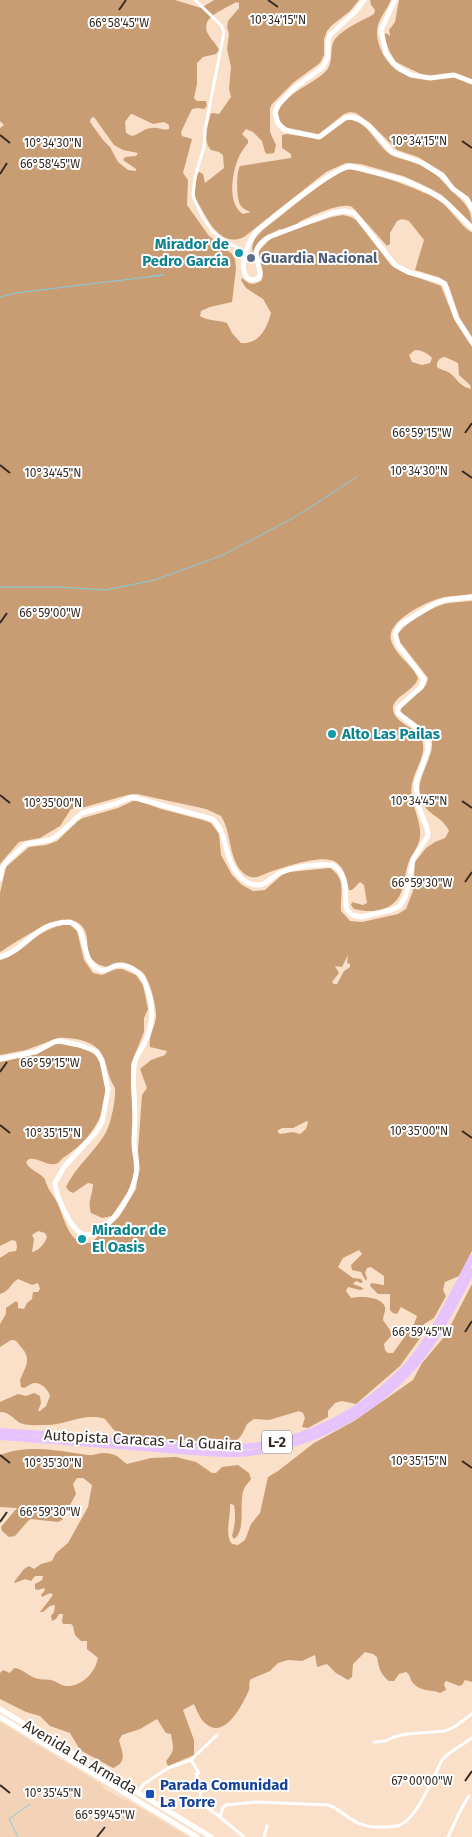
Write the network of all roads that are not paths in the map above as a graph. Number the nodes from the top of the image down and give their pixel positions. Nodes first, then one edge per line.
1 (195, 0) edge
2 (364, 0) edge
3 (395, 0) edge
4 (472, 82) edge
5 (472, 209) edge
6 (472, 228) edge
7 (247, 252) junction
8 (472, 342) edge
9 (472, 598) edge
10 (0, 879) edge
11 (0, 957) edge
12 (0, 1059) edge
13 (472, 1258) edge
14 (472, 1271) edge
15 (0, 1431) edge
16 (0, 1437) edge
17 (0, 1709) edge
18 (472, 1714) edge
19 (0, 1717) edge
20 (217, 1734) dead end
21 (472, 1738) edge
22 (374, 1742) dead end
23 (191, 1760) junction
24 (138, 1792) junction
25 (470, 1796) dead end
26 (220, 1817) junction
27 (267, 1826) dead end
28 (197, 1837) edge
29 (211, 1837) edge
30 (244, 1837) edge
31 (264, 1837) edge
32 (448, 1837) edge

1 - 7 street
2 - 5 main road
3 - 4 main road
6 - 7 main road
7 - 8 main road
9 - 10 main road
11 - 12 main road
13 - 15 highway, Autopista Caracas - La Guaira / L-2
14 - 16 highway, Autopista Caracas - La Guaira / L-2
17 - 24 main road, Avenida La Armada
18 - 22 street
19 - 28 main road, Avenida La Armada
20 - 23 street
21 - 26 street
23 - 24 street
23 - 26 street
24 - 29 main road, Avenida La Armada
25 - 32 street
26 - 30 street
27 - 31 street

